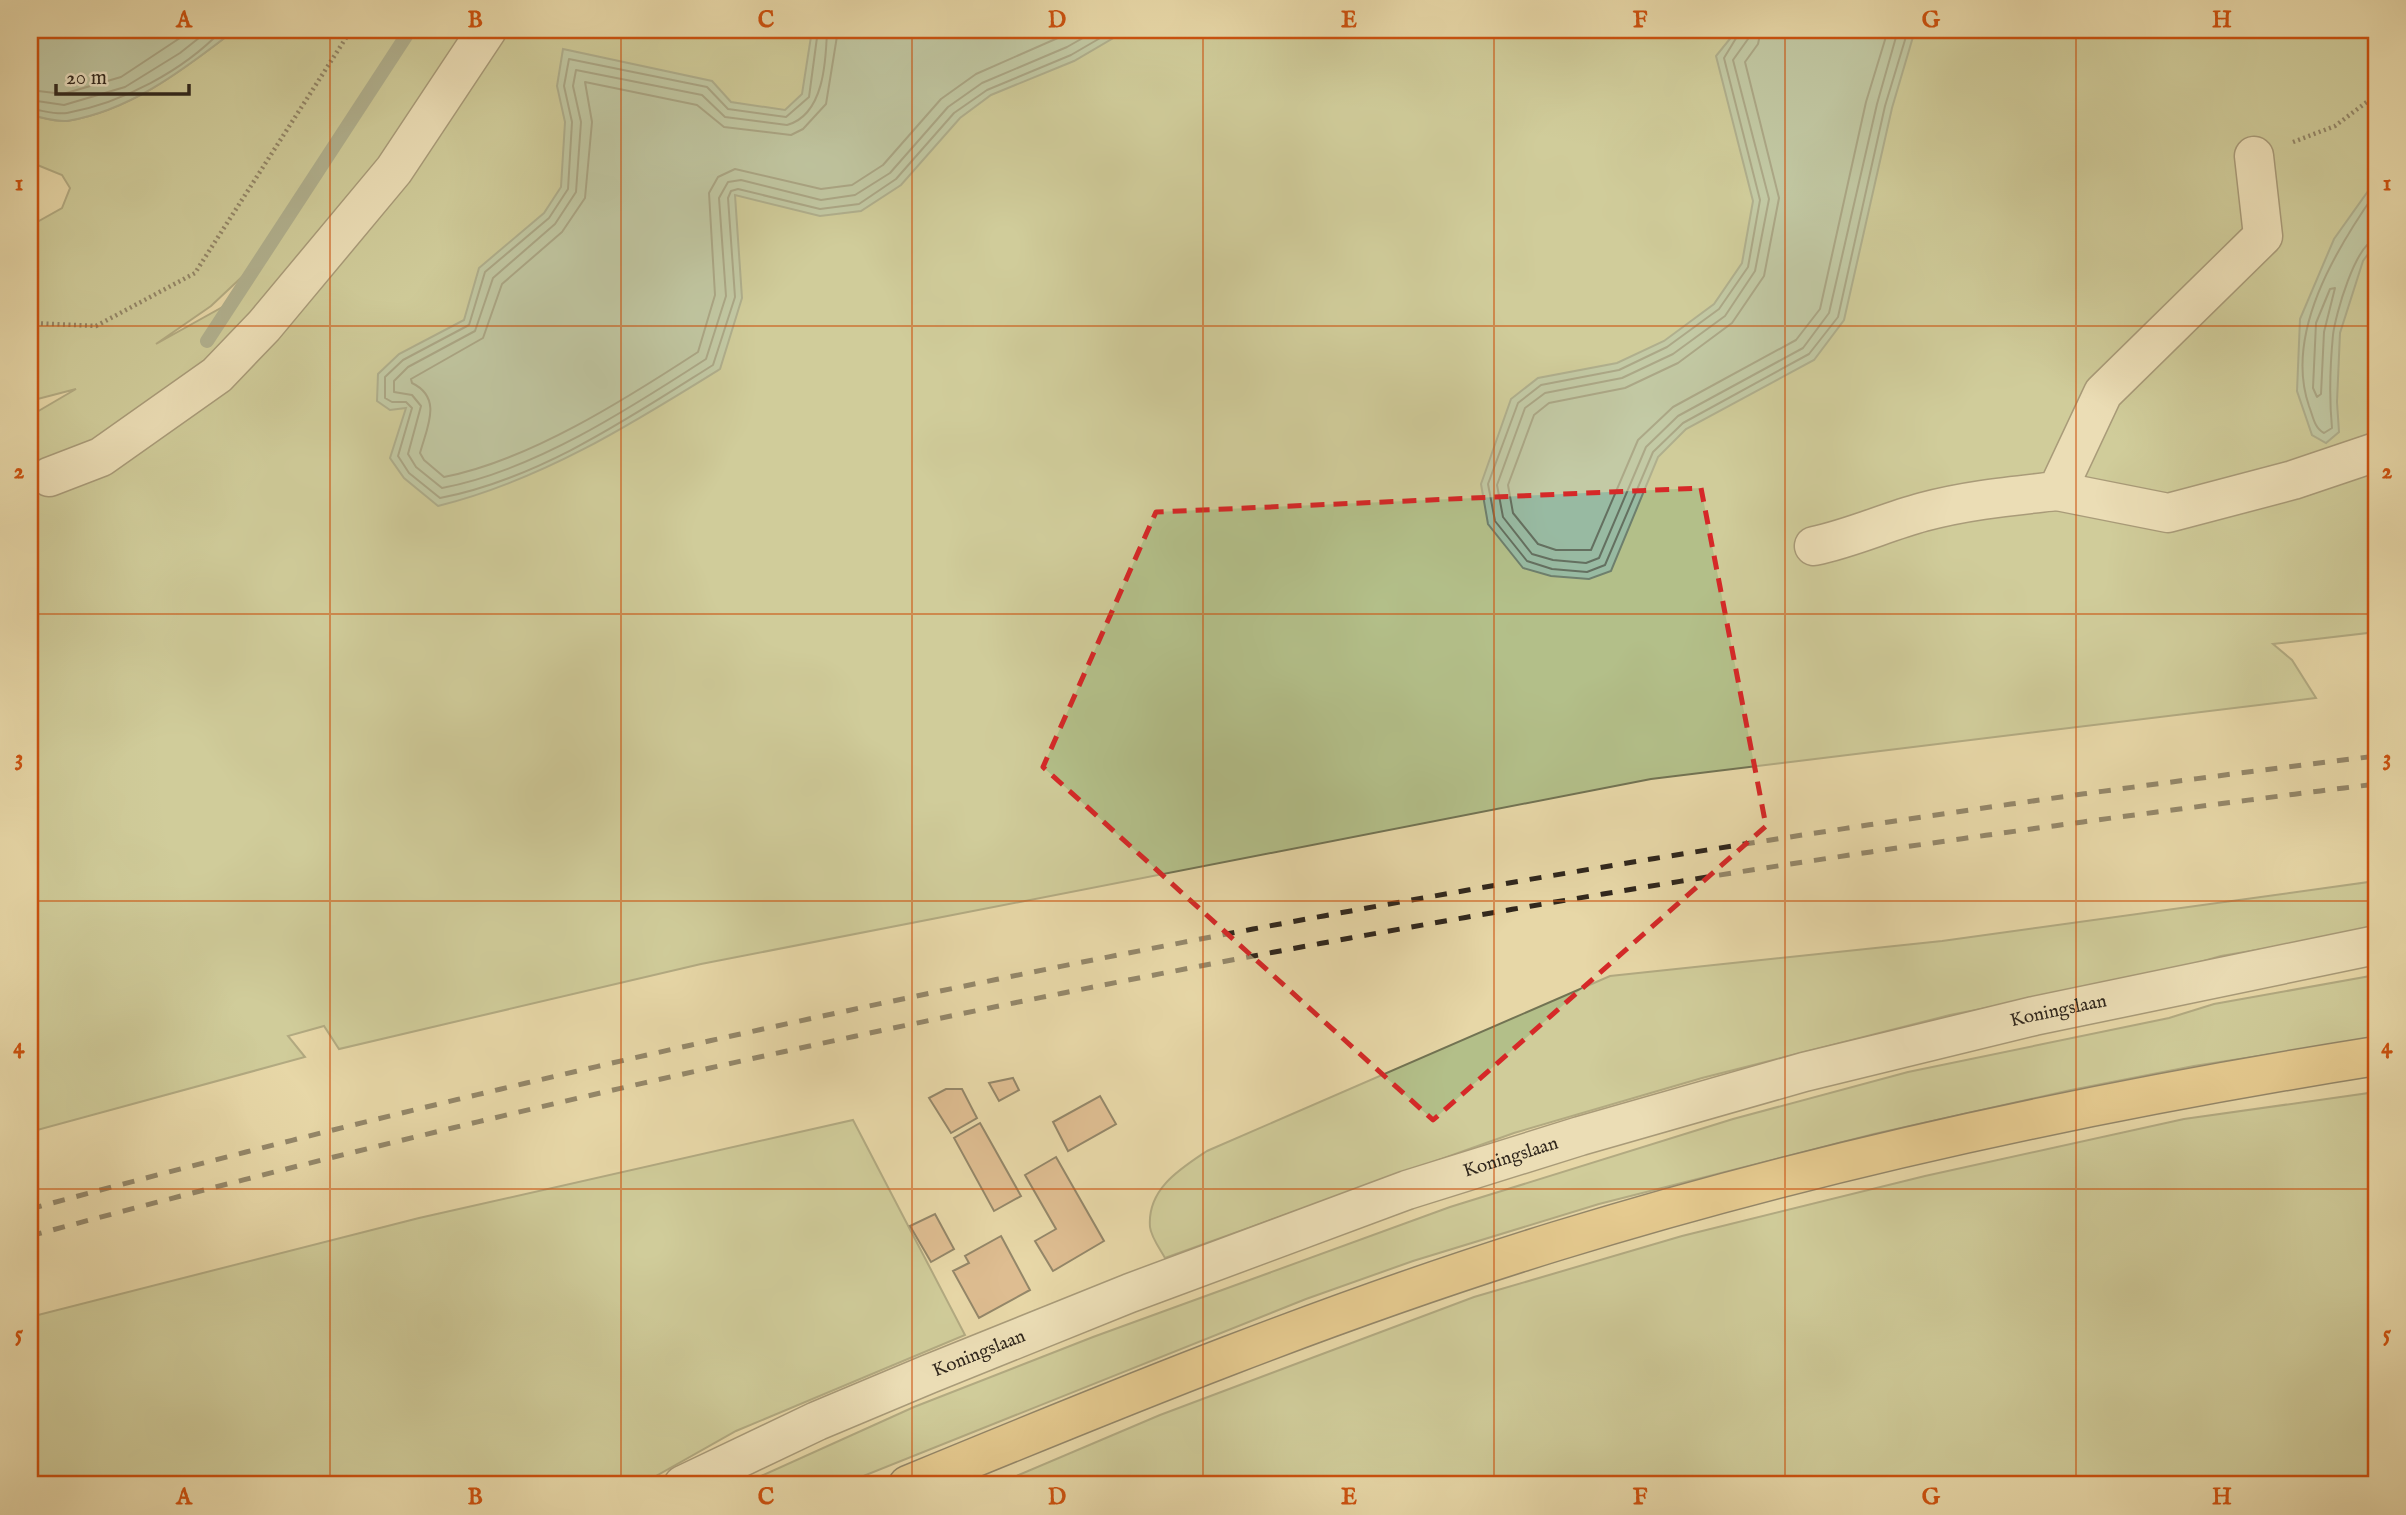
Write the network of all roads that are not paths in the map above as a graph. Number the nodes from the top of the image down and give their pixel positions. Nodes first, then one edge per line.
1 (486, 30) edge
2 (2254, 156) road end
3 (2376, 452) edge
4 (49, 477) dead end
5 (2057, 491) junction
6 (1814, 546) dead end
7 (2376, 945) edge
8 (2376, 1056) edge
9 (683, 1485) edge
10 (908, 1485) edge

1 - 4 street
2 - 5 street
3 - 5 street
5 - 6 street
7 - 9 street, Koningslaan
8 - 10 main road

